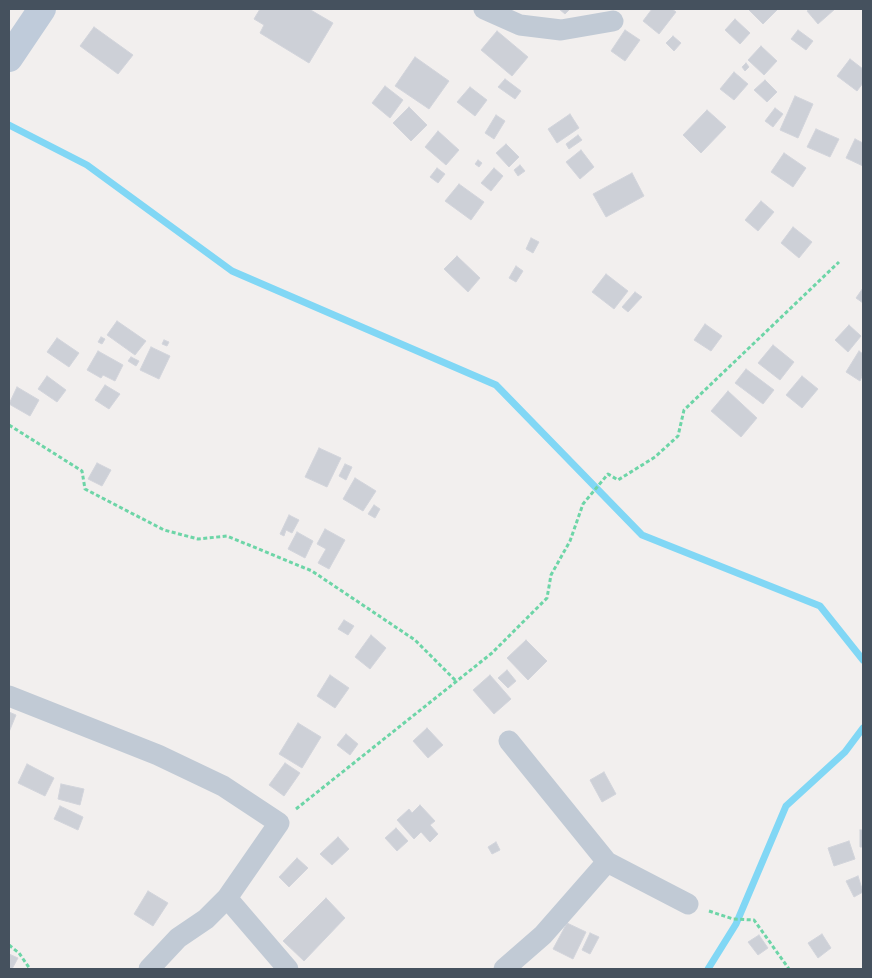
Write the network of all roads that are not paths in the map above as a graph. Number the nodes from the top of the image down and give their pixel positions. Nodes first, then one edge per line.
1 (42, 9) edge
2 (484, 9) edge
3 (613, 21) dead end
4 (9, 58) edge
5 (9, 696) edge
6 (509, 741) dead end
7 (607, 862) junction
8 (227, 898) junction
9 (688, 904) dead end
10 (149, 969) edge
11 (288, 969) edge
12 (504, 969) edge

1 - 4 street
2 - 3 street
5 - 8 street
6 - 7 street
7 - 9 street
7 - 12 street
8 - 10 street
8 - 11 street

